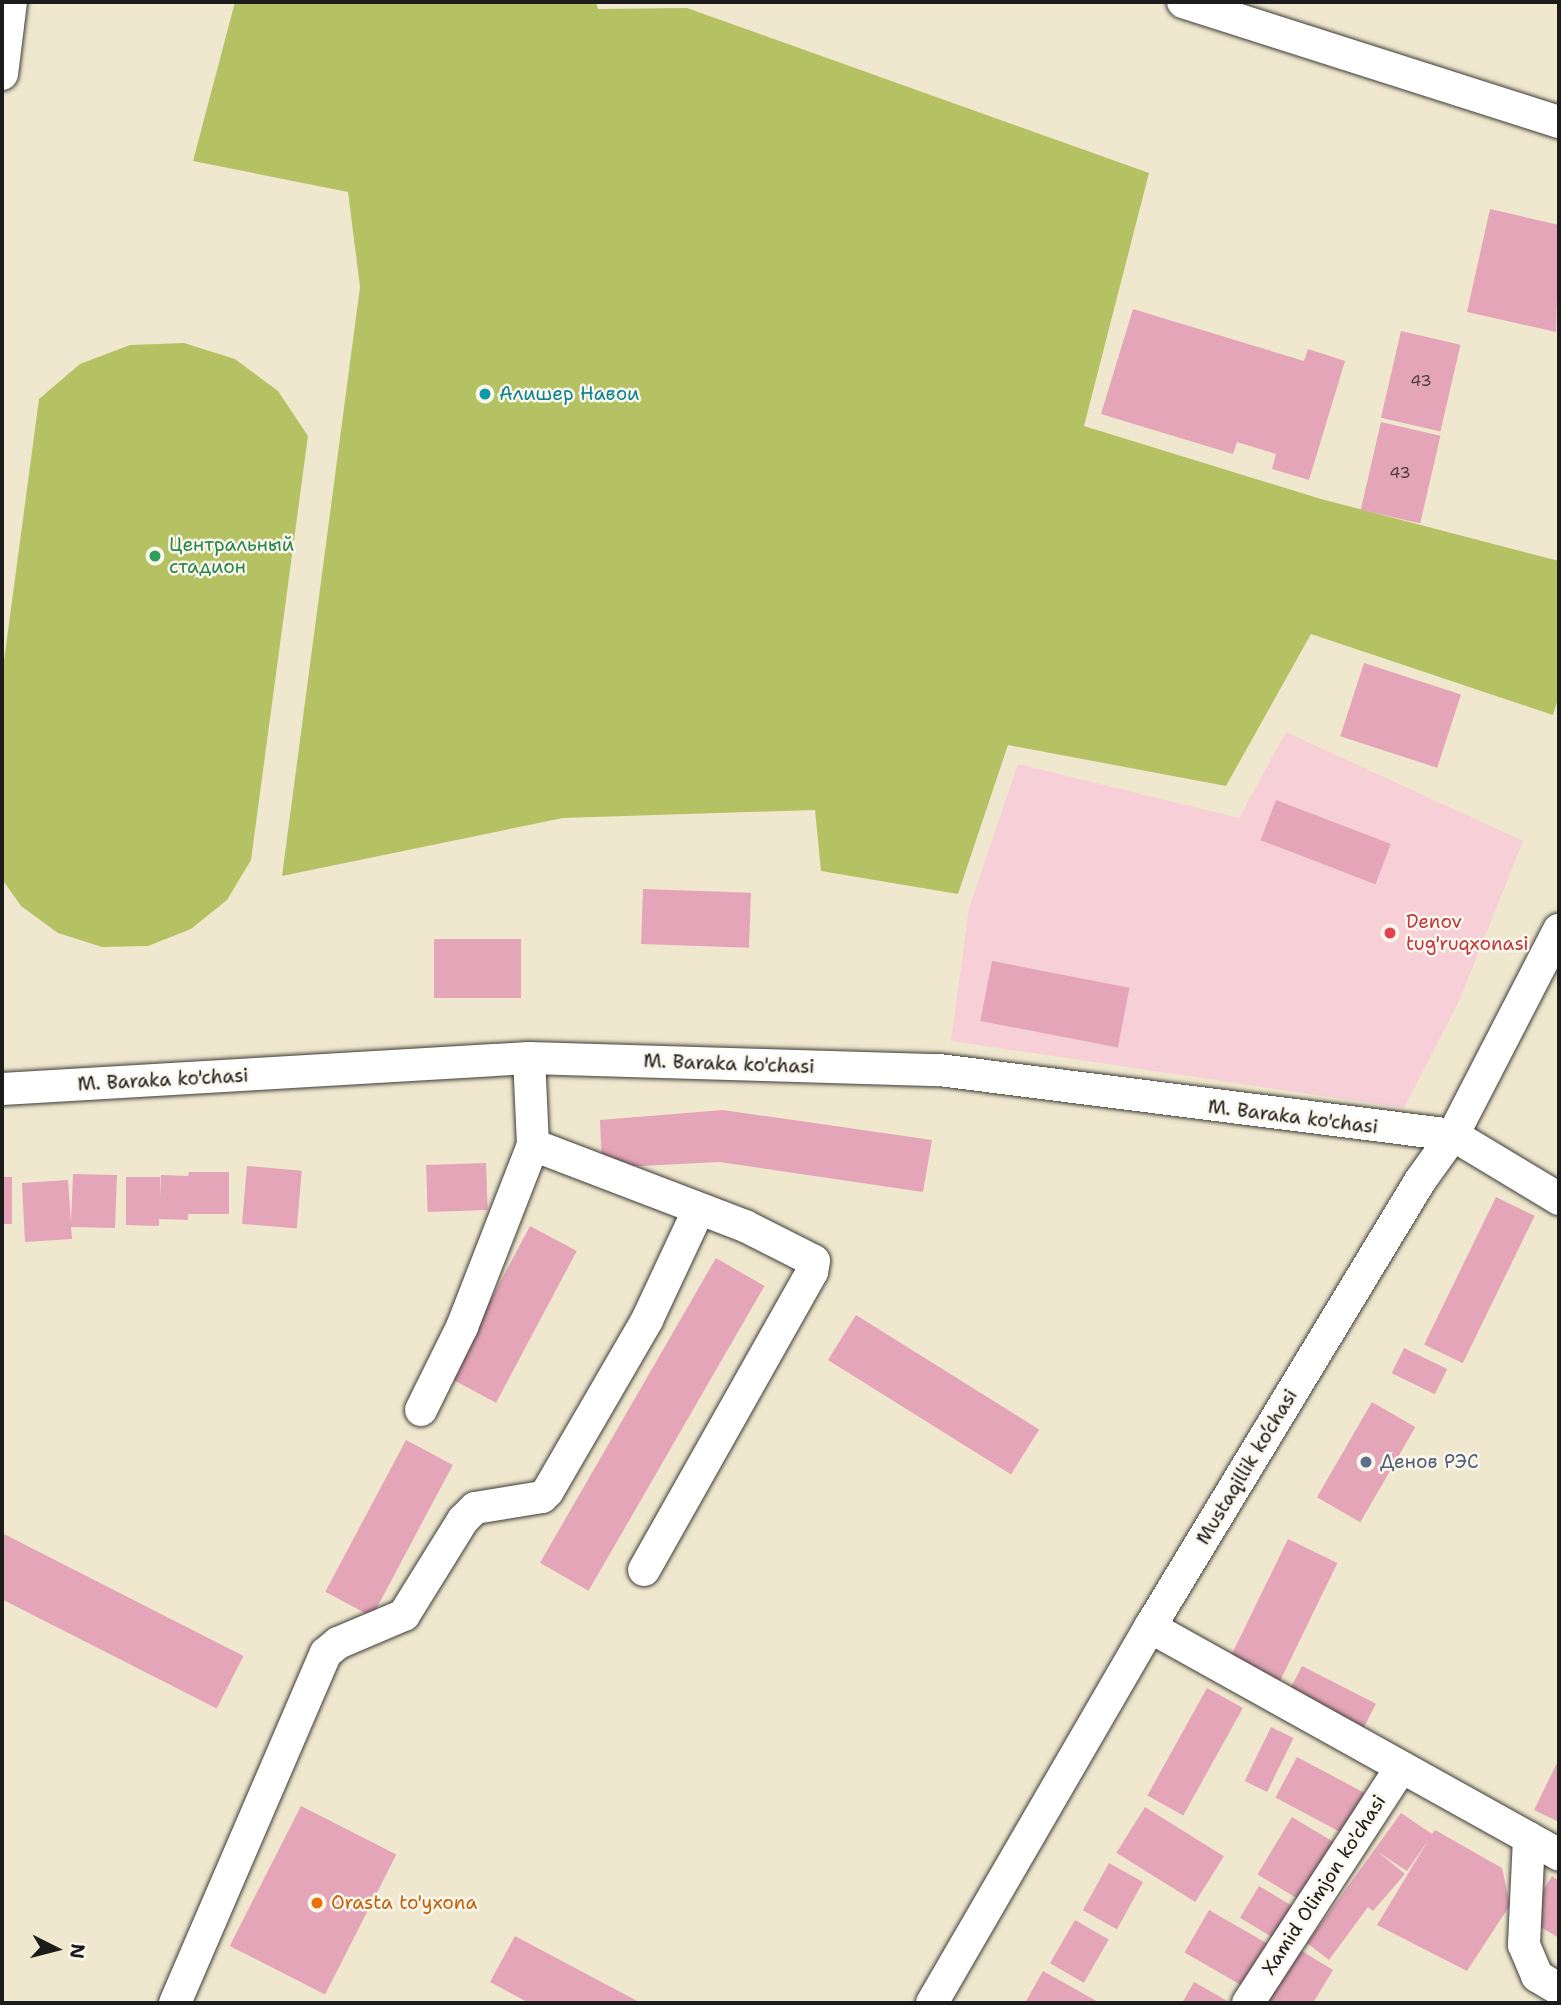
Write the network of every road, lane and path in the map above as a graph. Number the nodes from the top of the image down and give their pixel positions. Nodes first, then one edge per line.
1 (11, 2) edge
2 (1183, 2) edge
3 (2, 74) edge
4 (1559, 122) edge
5 (1559, 930) edge
6 (529, 1058) junction
7 (2, 1089) edge
8 (1453, 1135) junction
9 (533, 1145) junction
10 (1559, 1199) edge
11 (698, 1211) junction
12 (421, 1410) dead end
13 (644, 1570) dead end
14 (1150, 1627) junction
15 (1401, 1767) junction
16 (1529, 1838) junction
17 (1559, 1855) edge
18 (1559, 1989) edge
19 (175, 2003) edge
20 (932, 2003) edge
21 (1248, 2003) edge

1 - 3 street
2 - 4 street
5 - 8 street, Mustaqillik ko‘chasi
6 - 7 street, M. Baraka ko'chasi
6 - 8 street, M. Baraka ko'chasi
6 - 9 street
8 - 10 street
8 - 14 street, Mustaqillik ko‘chasi
9 - 11 street
9 - 12 street
11 - 13 street
11 - 19 street
14 - 15 street
14 - 20 street, Mustaqillik ko‘chasi
15 - 16 street
15 - 21 street, Xamid Olimjon ko'chasi
16 - 17 street
16 - 18 street

